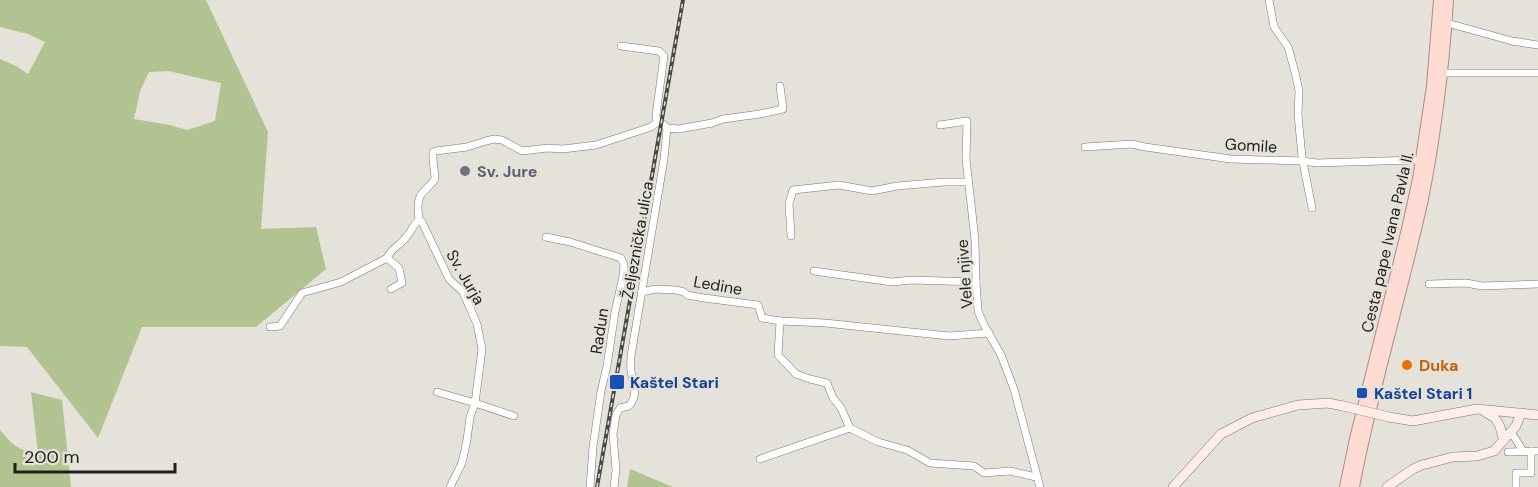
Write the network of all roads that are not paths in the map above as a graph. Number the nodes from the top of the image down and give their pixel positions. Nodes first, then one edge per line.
1 (1269, 0) edge
2 (1439, 0) edge
3 (1448, 0) edge
4 (1447, 23) junction
5 (1538, 45) edge
6 (621, 46) dead end
7 (1443, 73) junction
8 (1538, 73) edge
9 (780, 86) dead end
10 (657, 122) junction
11 (940, 125) dead end
12 (667, 128) junction
13 (1085, 147) dead end
14 (1415, 160) dead end
15 (1303, 161) junction
16 (968, 182) junction
17 (1312, 208) dead end
18 (419, 220) junction
19 (791, 236) dead end
20 (546, 237) dead end
21 (387, 258) junction
22 (814, 271) dead end
23 (976, 282) junction
24 (1429, 284) dead end
25 (1538, 284) edge
26 (391, 289) dead end
27 (642, 292) junction
28 (780, 321) junction
29 (270, 327) dead end
30 (988, 333) junction
31 (437, 392) dead end
32 (475, 403) junction
33 (1477, 409) junction
34 (1516, 412) junction
35 (1538, 415) edge
36 (514, 416) dead end
37 (850, 428) junction
38 (1507, 434) junction
39 (1531, 451) edge
40 (1508, 452) dead end
41 (1361, 454) junction
42 (760, 459) dead end
43 (1036, 477) junction
44 (1347, 486) edge
45 (1391, 486) edge
46 (450, 487) edge
47 (590, 487) edge
48 (614, 487) edge
49 (1040, 487) edge
50 (1173, 487) edge
51 (1362, 487) edge
52 (1516, 487) edge

1 - 15 street
2 - 44 main road, Cesta pape Ivana Pavla II.
3 - 4 main road, Cesta pape Ivana Pavla II.
4 - 5 street
4 - 7 main road, Cesta pape Ivana Pavla II.
6 - 10 street
7 - 8 street
7 - 41 main road, Cesta pape Ivana Pavla II.
9 - 12 street
10 - 12 street
10 - 18 street
11 - 16 street, Vele njive
12 - 27 street, Željeznička ulica
13 - 15 street, Gomile
14 - 15 street, Gomile
15 - 17 street
16 - 19 street
16 - 23 street, Vele njive
18 - 21 street
18 - 32 street, Sv. Jurja
20 - 47 street, Radun
21 - 26 street
21 - 29 street
22 - 23 street
23 - 30 street, Vele njive
24 - 25 street
27 - 28 street, Ledine
27 - 48 street, Željeznička ulica
28 - 30 street
28 - 37 street
30 - 43 street, Vele njive
31 - 32 street
32 - 36 street
32 - 46 street, Sv. Jurja
33 - 34 main road
33 - 38 main road
33 - 50 main road, bridge
34 - 35 main road
34 - 38 main road
37 - 42 street
37 - 43 street
38 - 39 street
38 - 45 main road
39 - 40 street
39 - 52 street
41 - 44 main road, Cesta pape Ivana Pavla II.
41 - 51 main road
43 - 49 street, Vele njive

